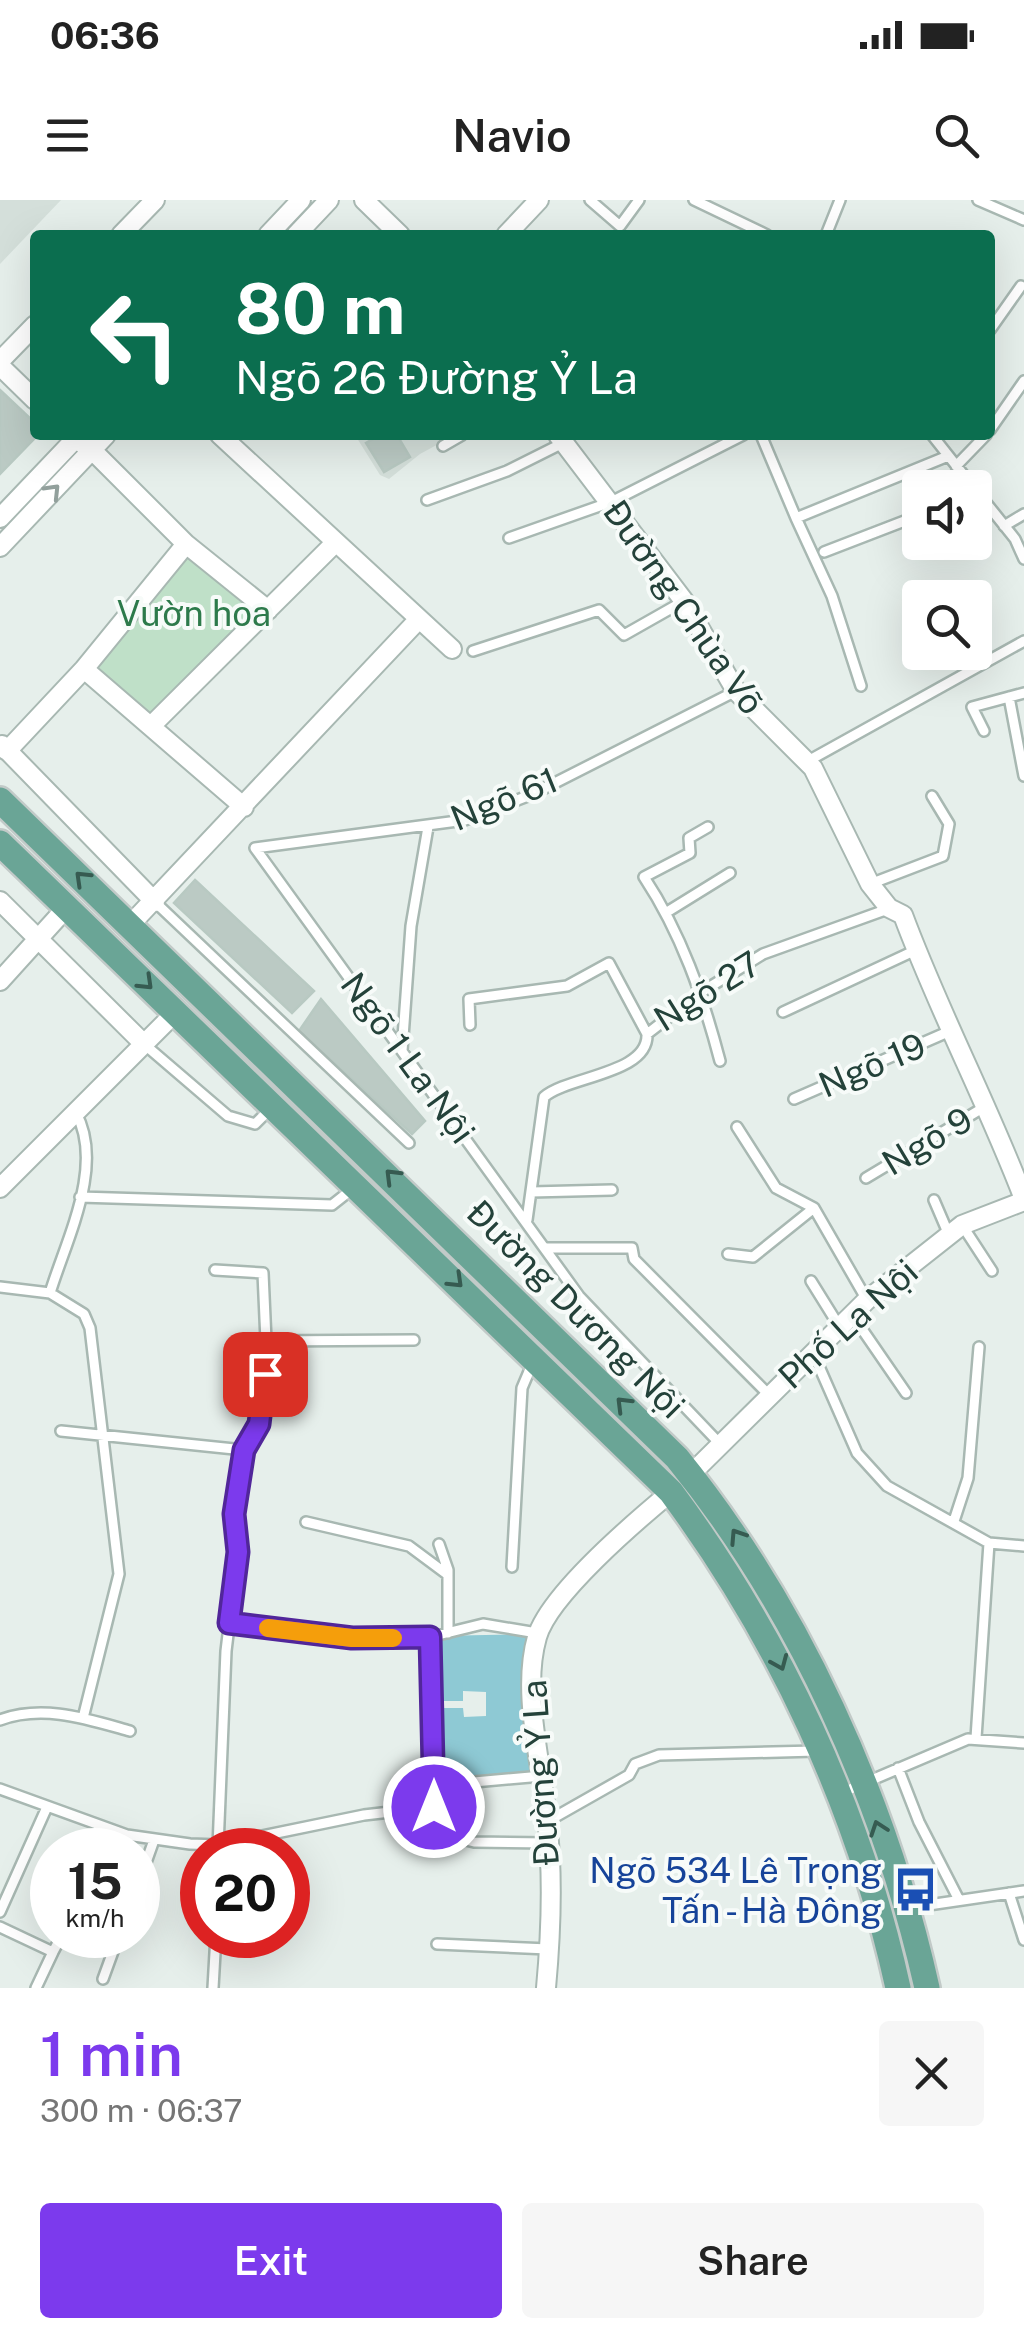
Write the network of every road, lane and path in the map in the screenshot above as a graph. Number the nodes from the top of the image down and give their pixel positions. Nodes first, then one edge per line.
1 (155, 200) edge
2 (302, 200) edge
3 (330, 200) edge
4 (364, 200) edge
5 (539, 200) edge
6 (590, 200) edge
7 (640, 200) edge
8 (694, 200) edge
9 (840, 200) edge
10 (978, 200) edge
11 (1024, 220) edge
12 (126, 230) edge
13 (273, 230) edge
14 (301, 230) edge
15 (395, 230) edge
16 (511, 230) edge
17 (757, 230) edge
18 (828, 230) edge
19 (1021, 286) dead end
20 (995, 323) edge
21 (30, 331) edge
22 (0, 364) edge
23 (1024, 382) edge
24 (30, 395) edge
25 (995, 422) edge
26 (71, 440) edge
27 (80, 440) edge
28 (101, 440) edge
29 (225, 440) edge
30 (453, 440) edge
31 (559, 440) edge
32 (562, 440) edge
33 (733, 440) edge
34 (763, 440) edge
35 (936, 440) edge
36 (980, 440) edge
37 (442, 446) dead end
38 (92, 450) junction
39 (948, 456) junction
40 (956, 466) junction
41 (959, 470) edge
42 (427, 500) dead end
43 (610, 502) junction
44 (992, 511) edge
45 (1024, 514) edge
46 (0, 518) edge
47 (796, 518) junction
48 (902, 522) edge
49 (1004, 526) junction
50 (509, 538) dead end
51 (336, 542) junction
52 (186, 544) junction
53 (0, 547) edge
54 (824, 552) dead end
55 (1024, 560) edge
56 (684, 601) junction
57 (268, 610) junction
58 (419, 619) junction
59 (1024, 642) edge
60 (452, 649) dead end
61 (474, 651) dead end
62 (84, 668) junction
63 (861, 686) dead end
64 (736, 691) junction
65 (1024, 693) edge
66 (1009, 697) junction
67 (152, 725) junction
68 (984, 731) dead end
69 (3, 747) edge
70 (1023, 760) edge
71 (808, 762) junction
72 (1024, 776) edge
73 (932, 796) dead end
74 (0, 800) edge
75 (244, 806) junction
76 (428, 827) junction
77 (708, 827) dead end
78 (0, 843) edge
79 (255, 848) joint
80 (730, 873) dead end
81 (870, 884) junction
82 (0, 902) edge
83 (155, 902) junction
84 (67, 907) junction
85 (890, 908) junction
86 (667, 912) junction
87 (130, 925) junction
88 (40, 939) junction
89 (916, 950) junction
90 (0, 981) edge
91 (700, 993) junction
92 (176, 1012) junction
93 (783, 1012) dead end
94 (470, 1025) dead end
95 (950, 1031) junction
96 (646, 1034) junction
97 (142, 1042) junction
98 (402, 1051) junction
99 (720, 1061) dead end
100 (794, 1099) dead end
101 (988, 1105) junction
102 (273, 1106) junction
103 (75, 1111) junction
104 (736, 1127) dead end
105 (408, 1144) dead end
106 (866, 1178) dead end
107 (356, 1185) junction
108 (0, 1188) edge
109 (612, 1190) dead end
110 (531, 1192) junction
111 (80, 1197) junction
112 (934, 1200) dead end
113 (1024, 1200) edge
114 (814, 1208) junction
115 (527, 1220) junction
116 (956, 1230) junction
117 (547, 1248) junction
118 (728, 1254) dead end
119 (215, 1270) dead end
120 (992, 1271) dead end
121 (811, 1280) dead end
122 (0, 1288) edge
123 (50, 1293) junction
124 (866, 1300) junction
125 (847, 1322) junction
126 (414, 1340) dead end
127 (266, 1341) junction
128 (979, 1348) dead end
129 (814, 1355) junction
130 (536, 1358) junction
131 (906, 1394) dead end
132 (770, 1396) junction
133 (61, 1430) dead end
134 (106, 1432) junction
135 (722, 1446) junction
136 (244, 1450) junction
137 (691, 1474) junction
138 (671, 1492) junction
139 (954, 1521) junction
140 (306, 1522) dead end
141 (989, 1543) junction
142 (440, 1544) dead end
143 (1024, 1546) edge
144 (512, 1567) dead end
145 (448, 1575) junction
146 (229, 1623) junction
147 (448, 1633) junction
148 (537, 1633) junction
149 (430, 1637) junction
150 (82, 1718) junction
151 (0, 1720) edge
152 (130, 1731) dead end
153 (976, 1738) junction
154 (1024, 1743) edge
155 (818, 1751) junction
156 (898, 1768) junction
157 (542, 1776) junction
158 (0, 1789) edge
159 (850, 1789) junction
160 (434, 1801) junction
161 (47, 1806) junction
162 (548, 1821) junction
163 (106, 1828) edge
164 (219, 1828) edge
165 (305, 1828) edge
166 (548, 1843) junction
167 (1024, 1891) edge
168 (1008, 1893) junction
169 (959, 1900) junction
170 (905, 1908) junction
171 (0, 1912) edge
172 (0, 1927) edge
173 (1024, 1940) edge
174 (30, 1941) edge
175 (437, 1944) dead end
176 (548, 1949) junction
177 (49, 1958) edge
178 (111, 1958) edge
179 (214, 1958) edge
180 (103, 1979) dead end
181 (36, 1988) edge
182 (212, 1988) edge
183 (546, 1988) edge
184 (898, 1988) edge
185 (927, 1988) edge

1 - 12 street
2 - 13 street
3 - 14 street
4 - 15 street
5 - 16 street
6 - 7 lane
8 - 17 lane
9 - 18 lane
10 - 11 lane
19 - 20 lane
21 - 22 street
22 - 24 street
23 - 25 lane
26 - 46 street
27 - 38 street
28 - 38 street
29 - 51 street
30 - 37 lane
31 - 42 lane
32 - 43 street, Đường Chùa Võ
33 - 43 lane
34 - 47 lane
35 - 39 lane
36 - 40 lane
38 - 52 street
53 -> 38 street
39 - 40 lane
39 - 47 lane
40 - 41 lane
43 - 50 lane
43 - 56 street, Đường Chùa Võ
44 - 49 lane
45 - 49 lane
47 - 63 lane
48 - 54 lane
49 - 55 lane
51 - 57 street
51 - 58 street
52 - 57 street
52 - 62 street
56 - 61 lane
56 - 64 street, Đường Chùa Võ
57 - 67 street
58 - 60 street
58 - 75 street
59 - 71 lane
62 - 67 street
62 - 69 street
64 - 71 street, Đường Chùa Võ
64 - 76 lane, Ngõ 61
65 - 66 lane
66 - 68 lane
66 - 70 lane
67 - 75 street
69 - 83 street
70 - 72 lane
71 - 81 street, Đường Chùa Võ
73 - 81 lane
87 -> 74 main road, Đường Dương Nội
75 - 83 street
76 - 79 lane, Ngõ 61
76 - 98 lane
77 - 86 lane
78 - 84 main road, Đường Dương Nội
79 - 98 lane, Ngõ 1 La Nội
80 - 86 lane
81 - 85 street, Đường Chùa Võ
82 - 88 street
83 - 87 street
83 - 105 lane
84 - 88 street
84 -> 92 main road, Đường Dương Nội
85 - 89 street, Đường Chùa Võ
85 - 91 lane, Ngõ 27
86 - 91 lane
137 -> 87 main road, Đường Dương Nội
88 - 90 street
88 - 97 street
89 - 93 lane
89 - 95 street, Đường Chùa Võ
91 - 96 lane, Ngõ 27
91 - 99 lane
92 - 97 street
92 - 102 main road, Đường Dương Nội
94 - 96 lane, Ngõ 27
95 - 100 lane, Ngõ 19
95 - 101 street, Đường Chùa Võ
96 - 110 lane
97 - 102 lane
97 - 103 street
98 - 115 lane, Ngõ 1 La Nội
101 - 106 lane, Ngõ 9
101 - 113 street, Đường Chùa Võ
102 - 107 main road, Đường Dương Nội
103 - 108 street
103 - 111 lane
104 - 114 lane
107 - 111 lane
107 -> 130 main road, Đường Dương Nội
109 - 110 lane
110 - 115 lane
111 - 123 lane
112 - 116 lane
113 - 116 street, Phố La Nội
114 - 118 lane
114 - 124 lane
115 - 117 lane, Ngõ 1 La Nội
116 - 120 lane
116 - 124 street, Phố La Nội
117 - 132 lane
117 - 135 lane, Ngõ 1 La Nội
119 - 127 lane
121 - 125 lane
122 - 123 lane
123 - 134 lane
124 - 125 street, Phố La Nội
125 - 129 street, Phố La Nội
125 - 131 lane
126 - 127 lane
127 - 136 lane
128 - 139 lane
129 - 132 street, Phố La Nội
129 - 139 lane
130 - 138 main road, Đường Dương Nội
130 - 144 lane
132 - 135 street, Phố La Nội
133 - 134 lane
134 - 136 lane
134 - 150 lane
135 - 137 street, Phố La Nội
136 - 146 lane
137 - 138 main road
159 -> 137 main road, Đường Dương Nội
138 - 148 street, Đường Ỷ La
138 -> 155 main road, Đường Dương Nội
139 - 141 lane
140 - 145 lane
141 - 143 lane
141 - 153 lane
142 - 145 lane
145 - 147 lane
146 - 149 lane
146 - 164 lane
147 - 148 lane
147 - 149 lane
148 - 157 street, Đường Ỷ La
149 - 160 lane
150 - 151 lane
150 - 152 lane
153 - 154 lane
153 - 156 lane
155 - 159 main road, Đường Dương Nội
155 - 162 lane
156 - 159 lane
156 - 169 lane
157 - 160 lane
157 - 162 street, Đường Ỷ La
158 - 161 lane
170 -> 159 main road, Đường Dương Nội
159 - 184 main road, Đường Dương Nội
160 - 165 lane
160 - 166 lane
161 - 163 lane
161 - 171 lane
162 - 166 street, Đường Ỷ La
166 - 176 street, Đường Ỷ La
167 - 168 lane
168 - 169 lane
168 - 173 lane
169 - 170 lane
170 - 185 main road, Đường Dương Nội
172 - 174 lane
175 - 176 lane
176 - 183 street, Đường Ỷ La
177 - 181 lane
178 - 180 lane
179 - 182 lane

